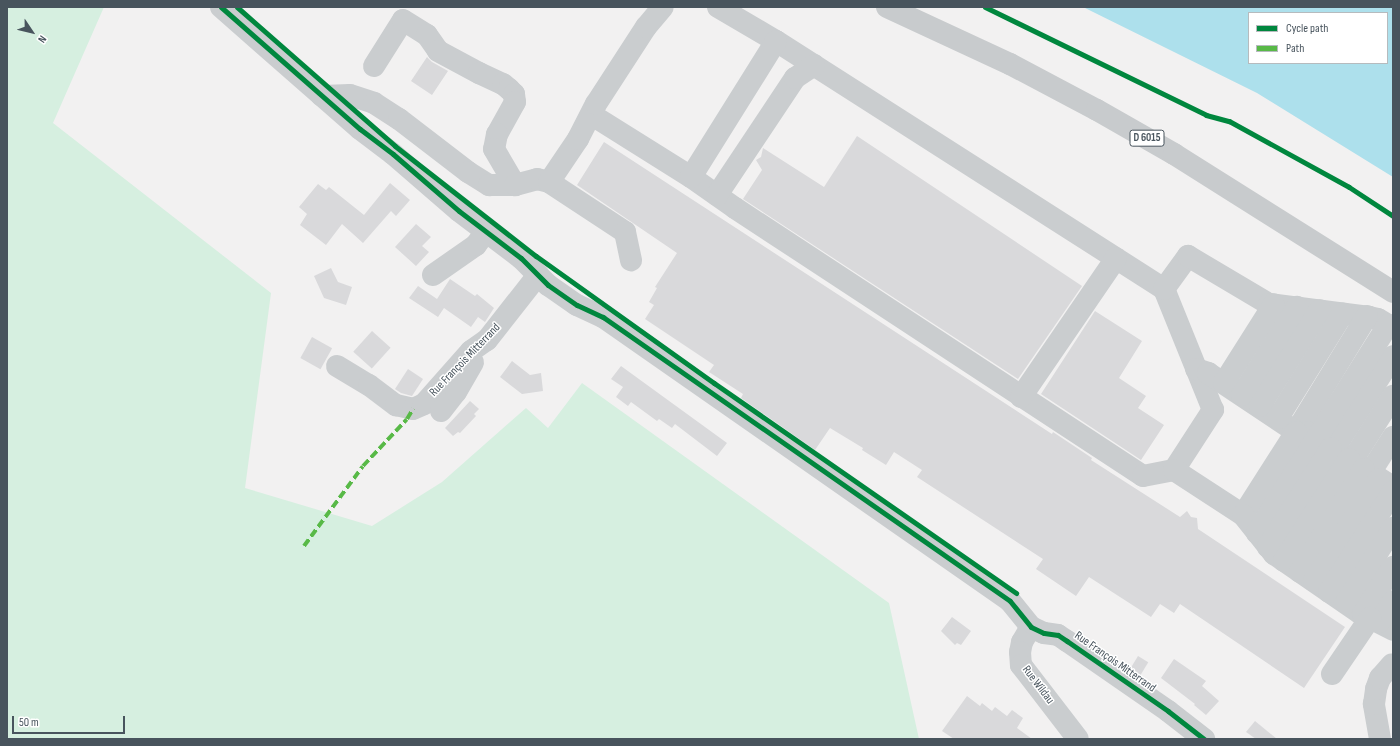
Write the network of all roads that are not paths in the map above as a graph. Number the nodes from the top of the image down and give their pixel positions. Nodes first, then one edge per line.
1 (221, 7) edge
2 (663, 7) edge
3 (718, 7) edge
4 (887, 7) edge
5 (776, 41) junction
6 (814, 65) junction
7 (374, 66) dead end
8 (322, 96) junction
9 (592, 116) junction
10 (691, 177) junction
11 (549, 182) junction
12 (515, 185) junction
13 (717, 195) junction
14 (486, 231) junction
15 (1116, 258) junction
16 (631, 260) dead end
17 (433, 275) dead end
18 (538, 275) junction
19 (1164, 289) junction
20 (1393, 292) edge
21 (1274, 304) junction
22 (1297, 307) junction
23 (1320, 310) junction
24 (1343, 313) junction
25 (1367, 316) junction
26 (1390, 326) edge
27 (480, 345) junction
28 (1393, 356) edge
29 (337, 366) dead end
30 (1196, 369) junction
31 (1233, 389) junction
32 (1393, 396) edge
33 (1021, 397) junction
34 (441, 411) dead end
35 (1269, 412) junction
36 (1393, 437) edge
37 (1358, 465) edge
38 (1174, 470) junction
39 (1242, 515) junction
40 (1393, 528) edge
41 (1393, 567) edge
42 (1333, 592) edge
43 (1393, 601) edge
44 (1031, 627) junction
45 (1392, 664) edge
46 (1332, 674) dead end
47 (1078, 739) edge
48 (1204, 739) edge
49 (1380, 739) edge

1 - 8 street, Rue François Mitterrand
2 - 9 street
3 - 5 street
4 - 20 main road, D 6015
5 - 6 street
5 - 10 street
6 - 13 street
6 - 15 street
7 - 12 street
8 - 12 street
8 - 14 street, Rue François Mitterrand
9 - 10 street
9 - 11 street
10 - 13 street
11 - 12 street
11 - 16 street
13 - 33 street
14 - 17 street
14 - 18 street, Rue François Mitterrand
15 - 19 street
15 - 33 street
18 - 27 street, Rue François Mitterrand
18 - 44 street, Rue François Mitterrand
19 - 21 street
19 - 30 street
21 - 22 street
21 - 31 street
22 - 23 street
22 - 31 street
23 - 24 street
23 - 35 street
24 - 25 street
24 - 35 street
25 - 26 street
25 - 37 street
26 - 37 street
27 - 29 street, Rue François Mitterrand
27 - 34 street
28 - 37 street
30 - 31 street
30 - 38 street
31 - 35 street
32 - 37 street
33 - 38 street
35 - 37 street
36 - 37 street
37 - 39 street
37 - 42 street
37 - 42 street
37 - 42 street
38 - 39 street
39 - 42 street
40 - 42 street
41 - 42 street
42 - 43 street
42 - 45 street
42 - 46 street
44 - 47 street, Rue Wildau
44 - 48 street, Rue François Mitterrand
45 - 49 street

